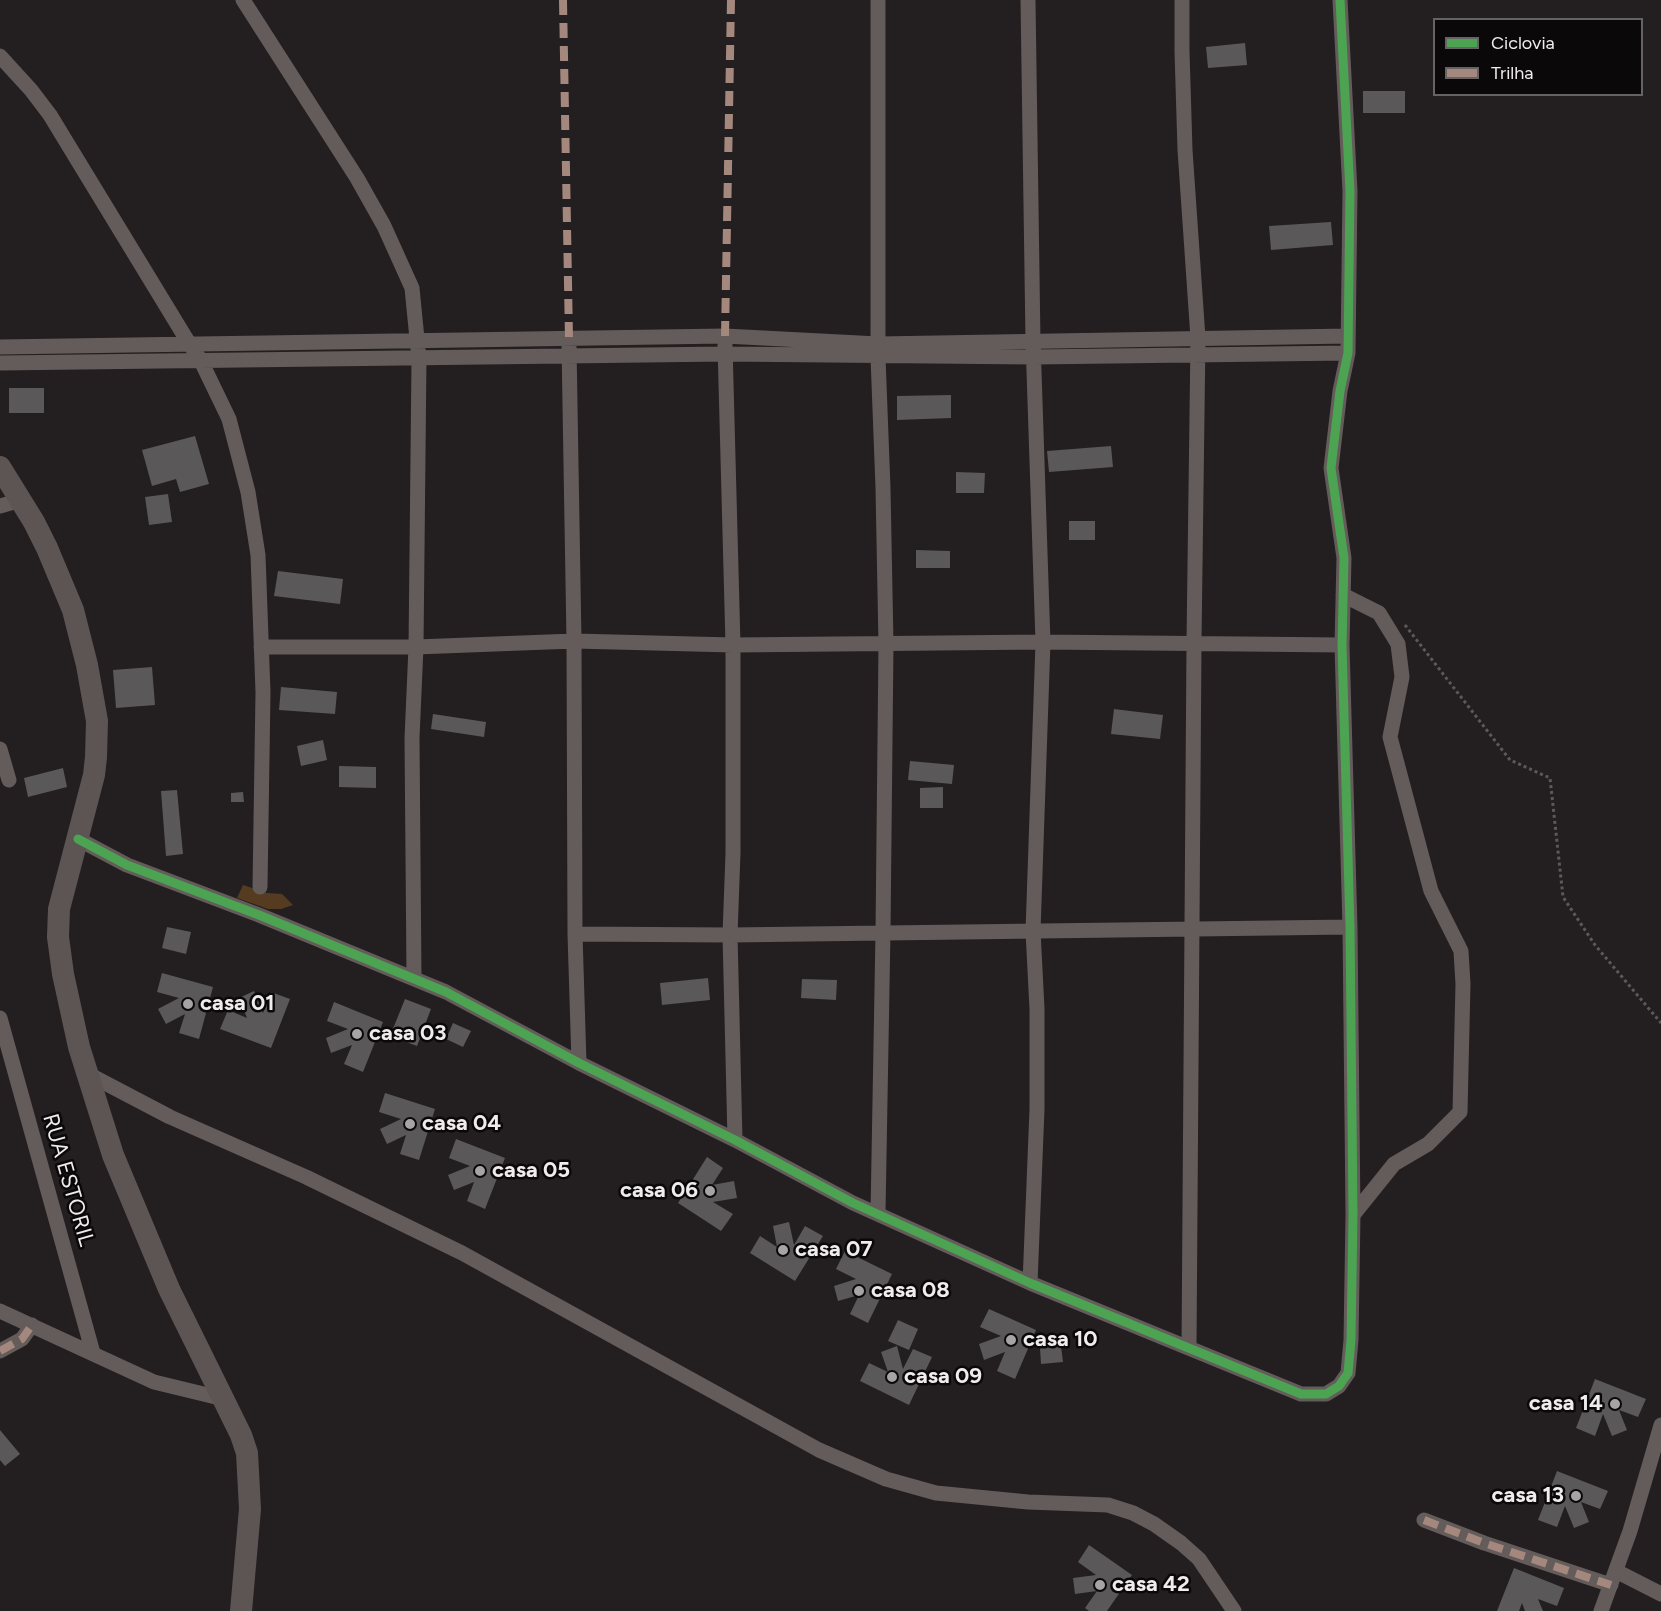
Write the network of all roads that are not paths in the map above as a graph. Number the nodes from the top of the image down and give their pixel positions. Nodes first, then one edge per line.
1 (243, 0) edge
2 (878, 0) edge
3 (1028, 0) edge
4 (1182, 0) edge
5 (1340, 0) edge
6 (0, 56) edge
7 (725, 336) junction
8 (1348, 336) junction
9 (1198, 338) junction
10 (569, 339) junction
11 (417, 341) junction
12 (1033, 341) junction
13 (190, 345) junction
14 (0, 347) edge
15 (878, 350) junction
16 (1348, 353) junction
17 (725, 354) junction
18 (1198, 355) junction
19 (569, 356) junction
20 (1034, 357) junction
21 (200, 359) junction
22 (419, 359) junction
23 (0, 363) edge
24 (0, 467) edge
25 (11, 503) edge
26 (1343, 595) junction
27 (574, 641) junction
28 (1043, 642) junction
29 (1194, 642) junction
30 (733, 645) junction
31 (886, 645) junction
32 (1342, 645) junction
33 (261, 646) junction
34 (416, 647) junction
35 (0, 749) edge
36 (9, 780) dead end
37 (78, 839) junction
38 (260, 887) dead end
39 (1350, 927) junction
40 (1191, 929) junction
41 (1033, 931) junction
42 (883, 932) junction
43 (575, 934) junction
44 (730, 935) junction
45 (414, 977) junction
46 (0, 1018) edge
47 (579, 1063) junction
48 (88, 1074) junction
49 (735, 1140) junction
50 (878, 1213) junction
51 (1353, 1215) junction
52 (1030, 1283) junction
53 (0, 1311) edge
54 (32, 1325) junction
55 (1189, 1348) junction
56 (0, 1351) edge
57 (93, 1353) junction
58 (224, 1399) junction
59 (1661, 1425) edge
60 (1424, 1520) dead end
61 (1614, 1578) junction
62 (1661, 1594) edge
63 (241, 1611) edge
64 (1233, 1611) edge
65 (1601, 1611) edge

1 - 11 street
2 - 15 street
3 - 12 street
4 - 9 street
5 - 8 street
6 - 13 street
7 - 10 street
7 - 15 street
7 - 17 street
8 - 9 street
8 - 16 street
9 - 12 street
9 - 18 street
10 - 11 street
10 - 19 street
11 - 13 street
11 - 22 street
12 - 15 street
12 - 20 street
13 - 14 street
13 - 21 street
15 - 17 street
15 - 20 street
15 - 31 street
16 - 18 street
16 - 26 street
17 - 19 street
17 - 30 street
18 - 20 street
18 - 29 street
19 - 22 street
19 - 27 street
20 - 28 street
21 - 22 street
21 - 23 street
21 - 33 street
22 - 34 street
24 - 25 main road
25 - 37 main road
26 - 32 street
26 - 51 street
27 - 30 street
27 - 34 street
27 - 43 street
28 - 29 street
28 - 31 street
28 - 41 street
29 - 32 street
29 - 40 street
30 - 31 street
30 - 44 street
31 - 42 street
32 - 39 street
33 - 34 street
33 - 38 street
34 - 45 street
35 - 36 street
37 - 45 street
37 - 48 main road
39 - 40 street
39 - 51 street
40 - 41 street
40 - 55 street
41 - 42 street
41 - 52 street
42 - 44 street
42 - 50 street
43 - 44 street
43 - 47 street
44 - 49 street
45 - 47 street
46 - 57 street, RUA ESTORIL
47 - 49 street
48 - 58 main road
48 - 64 street
49 - 50 street
50 - 52 street
51 - 55 street
52 - 55 street
53 - 54 street
54 - 56 street
54 - 57 street
57 - 58 street
58 - 63 main road
59 - 61 street
60 - 61 street
61 - 62 street
61 - 65 street

